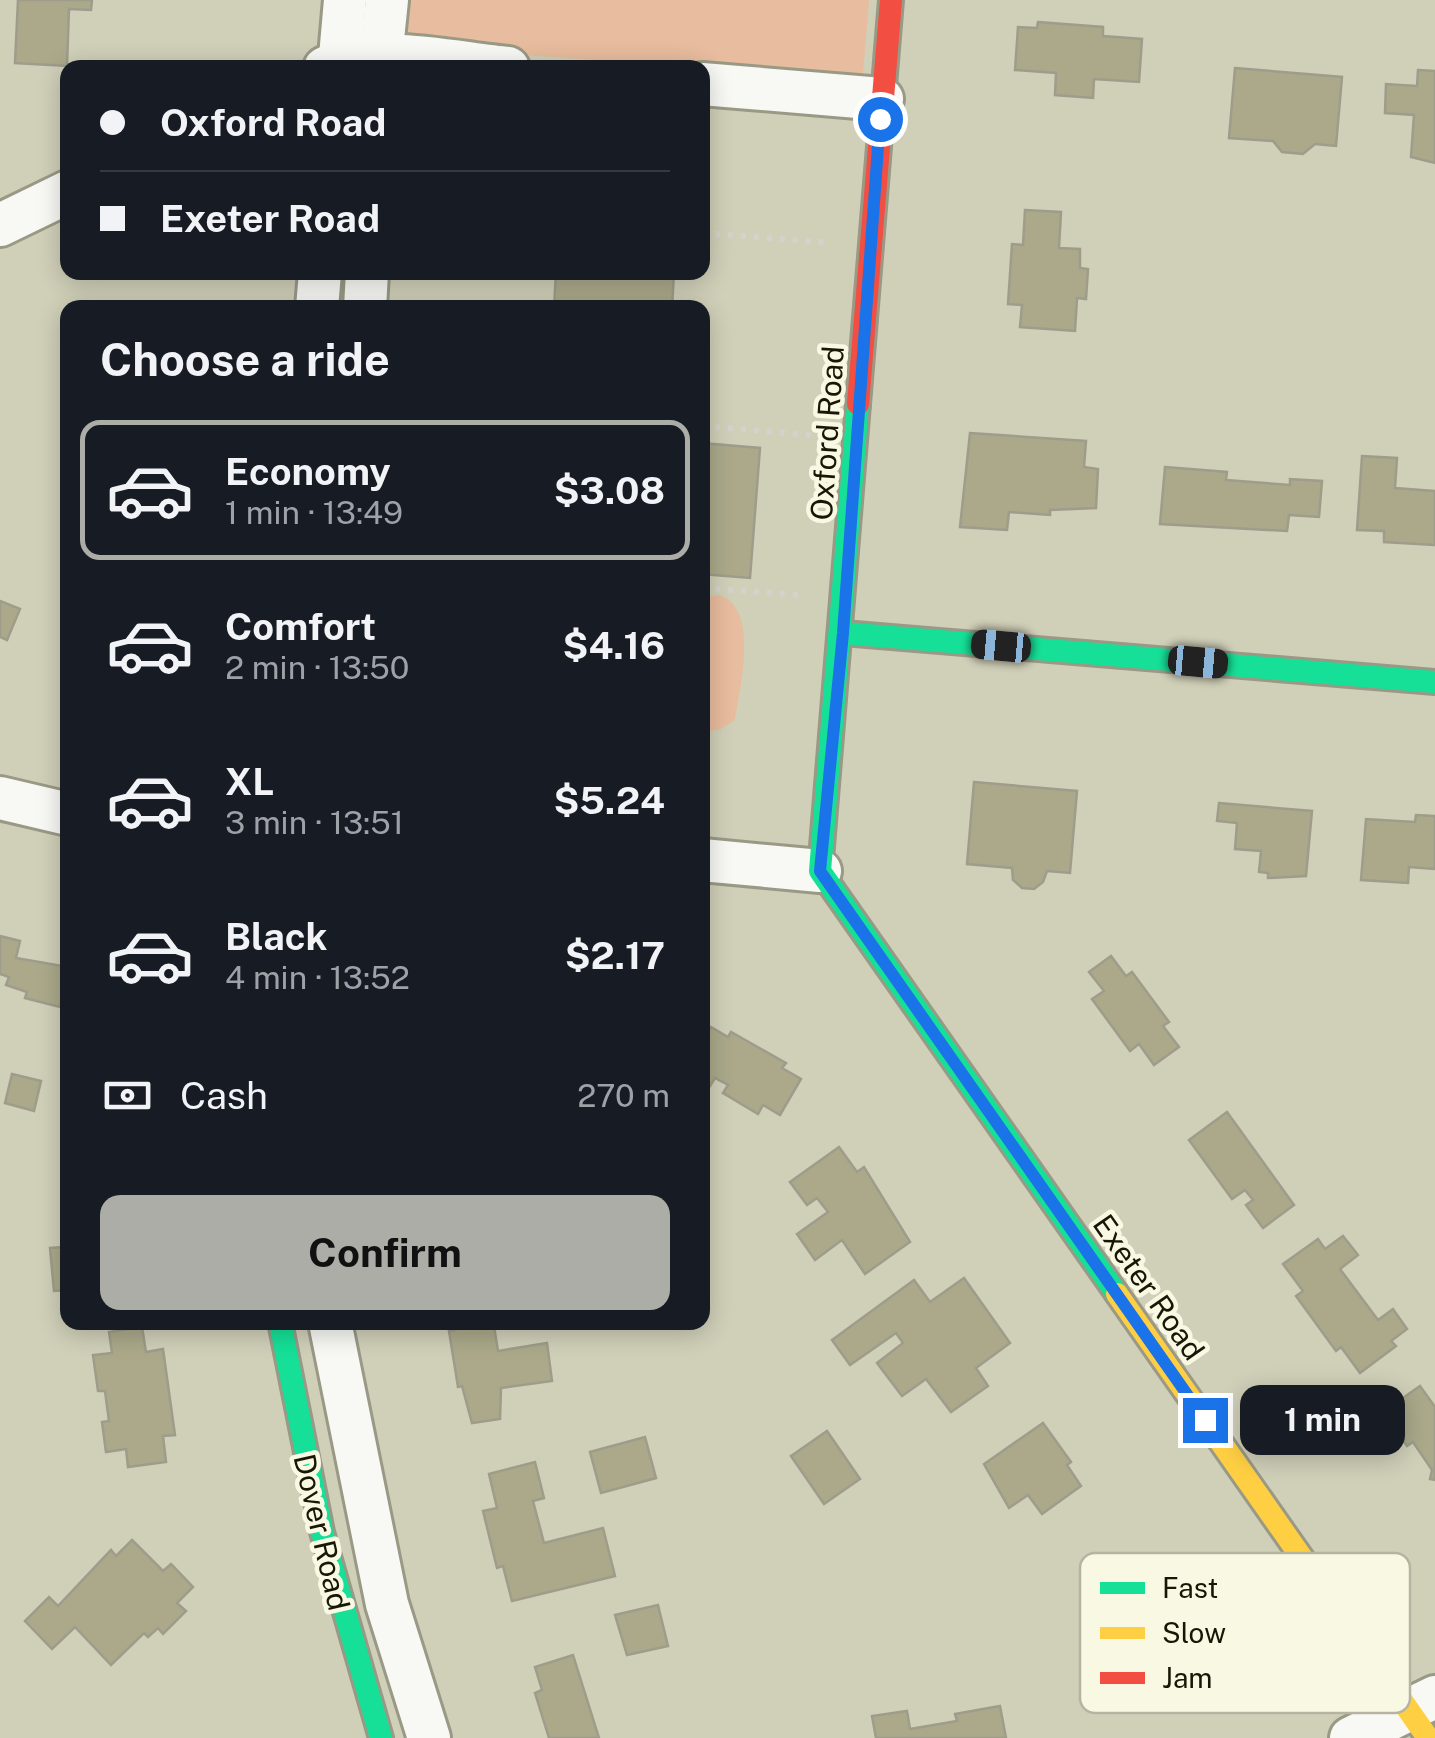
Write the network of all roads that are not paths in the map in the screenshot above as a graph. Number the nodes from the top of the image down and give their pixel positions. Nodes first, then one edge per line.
1 (344, 0) edge
2 (386, 0) edge
3 (891, 0) edge
4 (352, 60) edge
5 (355, 60) edge
6 (710, 85) edge
7 (882, 99) junction
8 (60, 196) edge
9 (0, 224) edge
10 (843, 633) junction
11 (1435, 682) edge
12 (0, 798) edge
13 (60, 812) edge
14 (710, 861) edge
15 (820, 871) junction
16 (281, 1330) edge
17 (332, 1330) edge
18 (1308, 1553) edge
19 (1424, 1715) edge
20 (381, 1738) edge
21 (429, 1738) edge
22 (1352, 1738) edge

1 - 4 street
2 - 5 street
3 - 7 street, Oxford Road
6 - 7 street
7 - 10 street, Oxford Road
8 - 9 street
10 - 11 street
10 - 15 street, Oxford Road
12 - 13 street
14 - 15 street
15 - 18 street, Exeter Road
16 - 20 street, Dover Road
17 - 21 street, Dover Road
19 - 22 street

